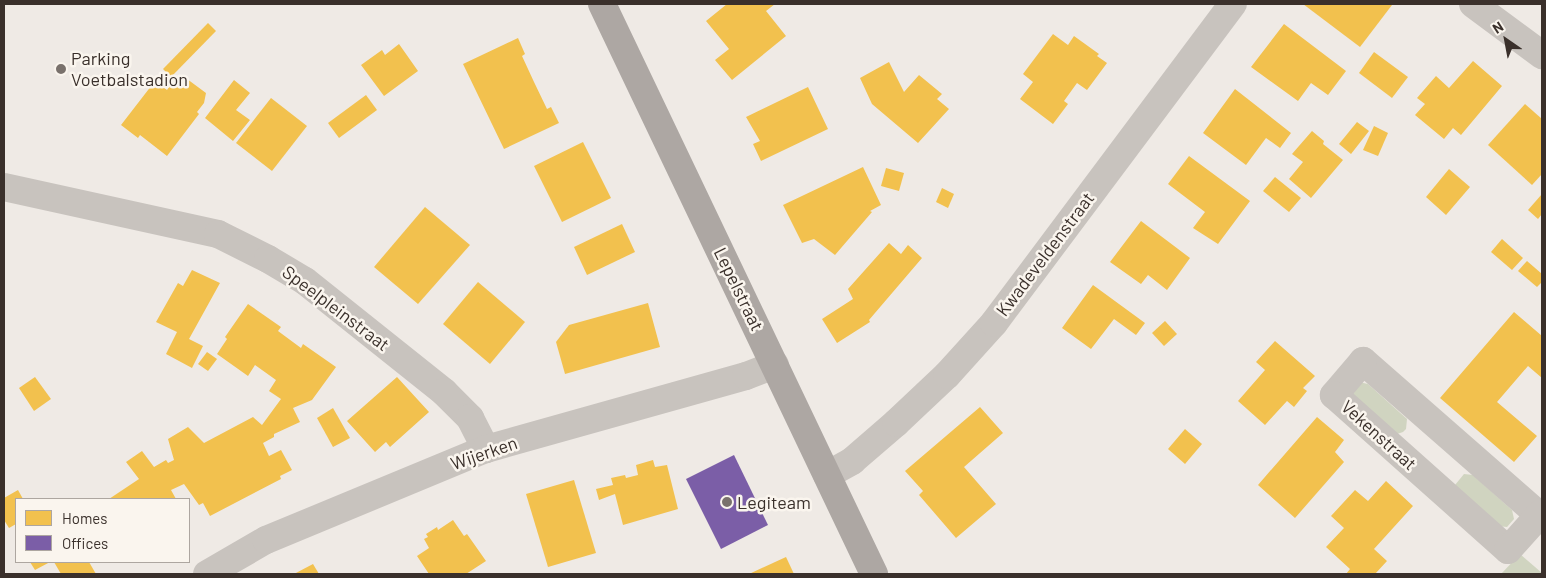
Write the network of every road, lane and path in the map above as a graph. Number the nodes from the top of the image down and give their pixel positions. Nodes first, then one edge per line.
1 (602, 4) edge
2 (1233, 4) edge
3 (1473, 4) edge
4 (1542, 55) edge
5 (4, 187) edge
6 (775, 365) junction
7 (486, 449) junction
8 (827, 475) junction
9 (1541, 514) edge
10 (207, 574) edge
11 (874, 574) edge

1 - 6 main road, Lepelstraat
2 - 8 street, Kwadeveldenstraat
3 - 4 street
5 - 7 street, Speelpleinstraat
6 - 7 street, Wijerken
6 - 8 main road, Lepelstraat
7 - 10 street, Wijerken
8 - 11 main road, Lepelstraat
9 - 9 street, Vekenstraat

